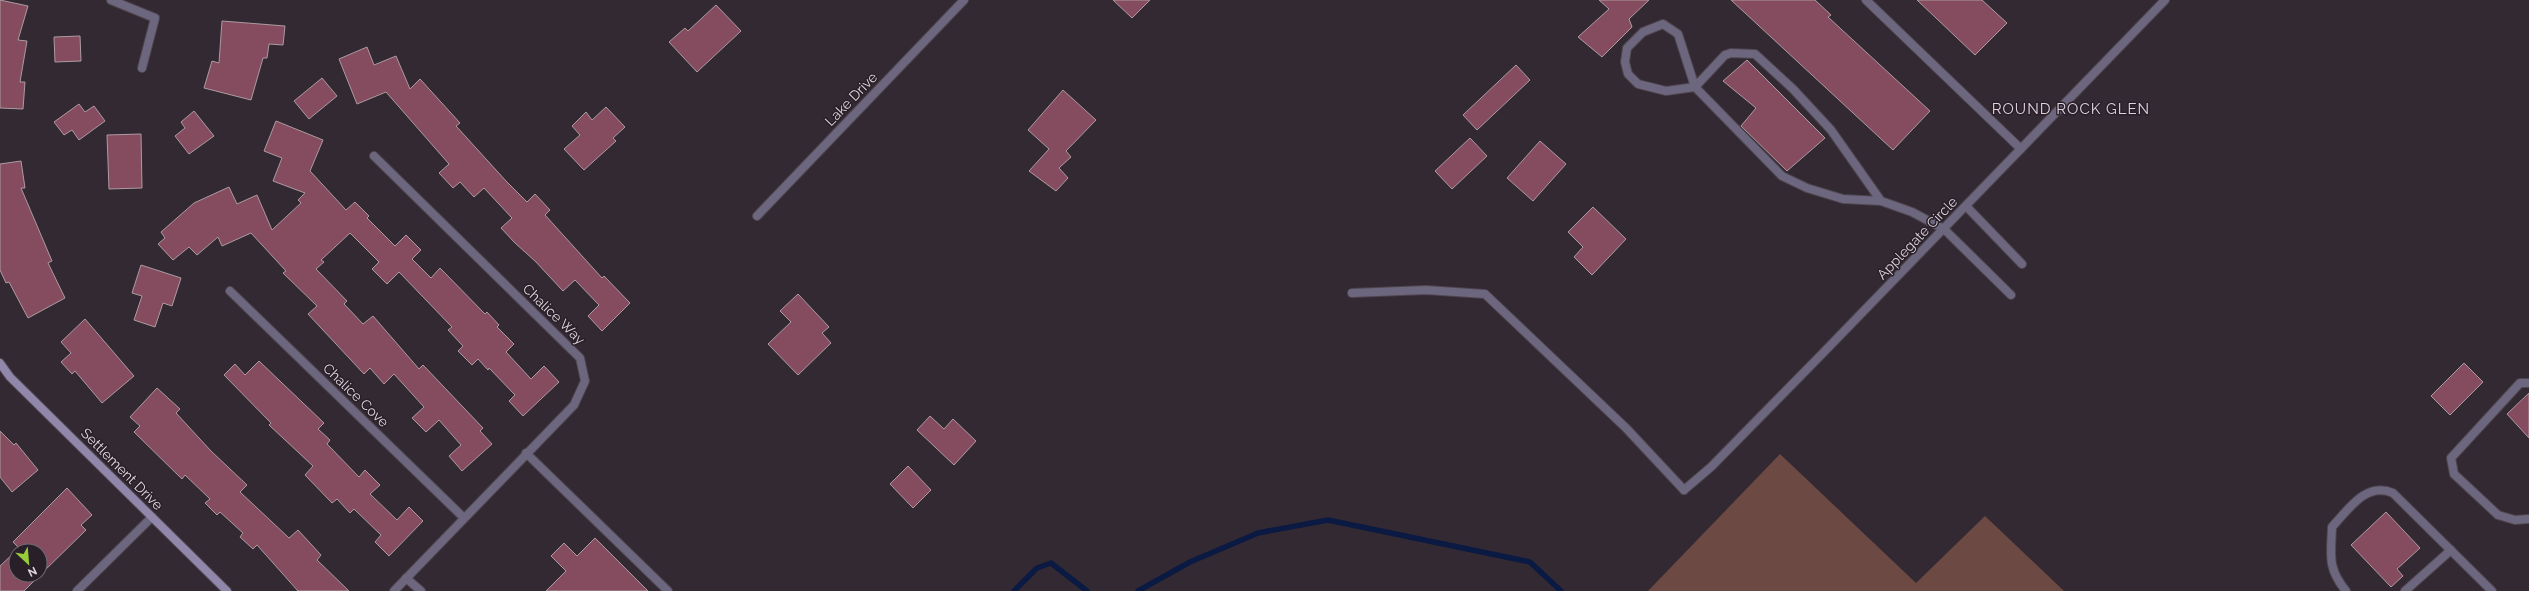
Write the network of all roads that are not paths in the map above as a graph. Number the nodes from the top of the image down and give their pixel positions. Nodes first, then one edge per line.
1 (111, 0) edge
2 (964, 0) edge
3 (1866, 0) edge
4 (2165, 0) edge
5 (142, 68) dead end
6 (1695, 87) junction
7 (2021, 149) junction
8 (374, 156) dead end
9 (1881, 201) junction
10 (1966, 206) junction
11 (757, 216) dead end
12 (1944, 229) junction
13 (2022, 264) dead end
14 (230, 291) dead end
15 (1352, 293) dead end
16 (2011, 295) dead end
17 (0, 363) edge
18 (2529, 383) edge
19 (526, 453) junction
20 (152, 517) junction
21 (463, 517) junction
22 (2529, 519) edge
23 (2451, 550) junction
24 (406, 578) junction
25 (77, 591) edge
26 (228, 591) edge
27 (394, 591) edge
28 (421, 591) edge
29 (668, 591) edge
30 (2346, 591) edge
31 (2405, 591) edge
32 (2492, 591) edge

1 - 5 street
2 - 11 street, Lake Drive
3 - 7 street
4 - 7 street, Applegate Circle
6 - 6 street
6 - 9 street
6 - 9 street
7 - 10 street, Applegate Circle
8 - 19 street, Chalice Way
9 - 12 street
10 - 12 street, Applegate Circle
10 - 13 street
12 - 15 street, Applegate Circle
12 - 16 street
14 - 21 street, Chalice Cove
17 - 20 street, Settlement Drive
18 - 22 street
19 - 21 street, Chalice Way
19 - 29 street
20 - 25 street
20 - 26 street, Settlement Drive
21 - 24 street, Chalice Way
23 - 30 street
23 - 31 street
23 - 32 street
24 - 27 street, Chalice Way
24 - 28 street

